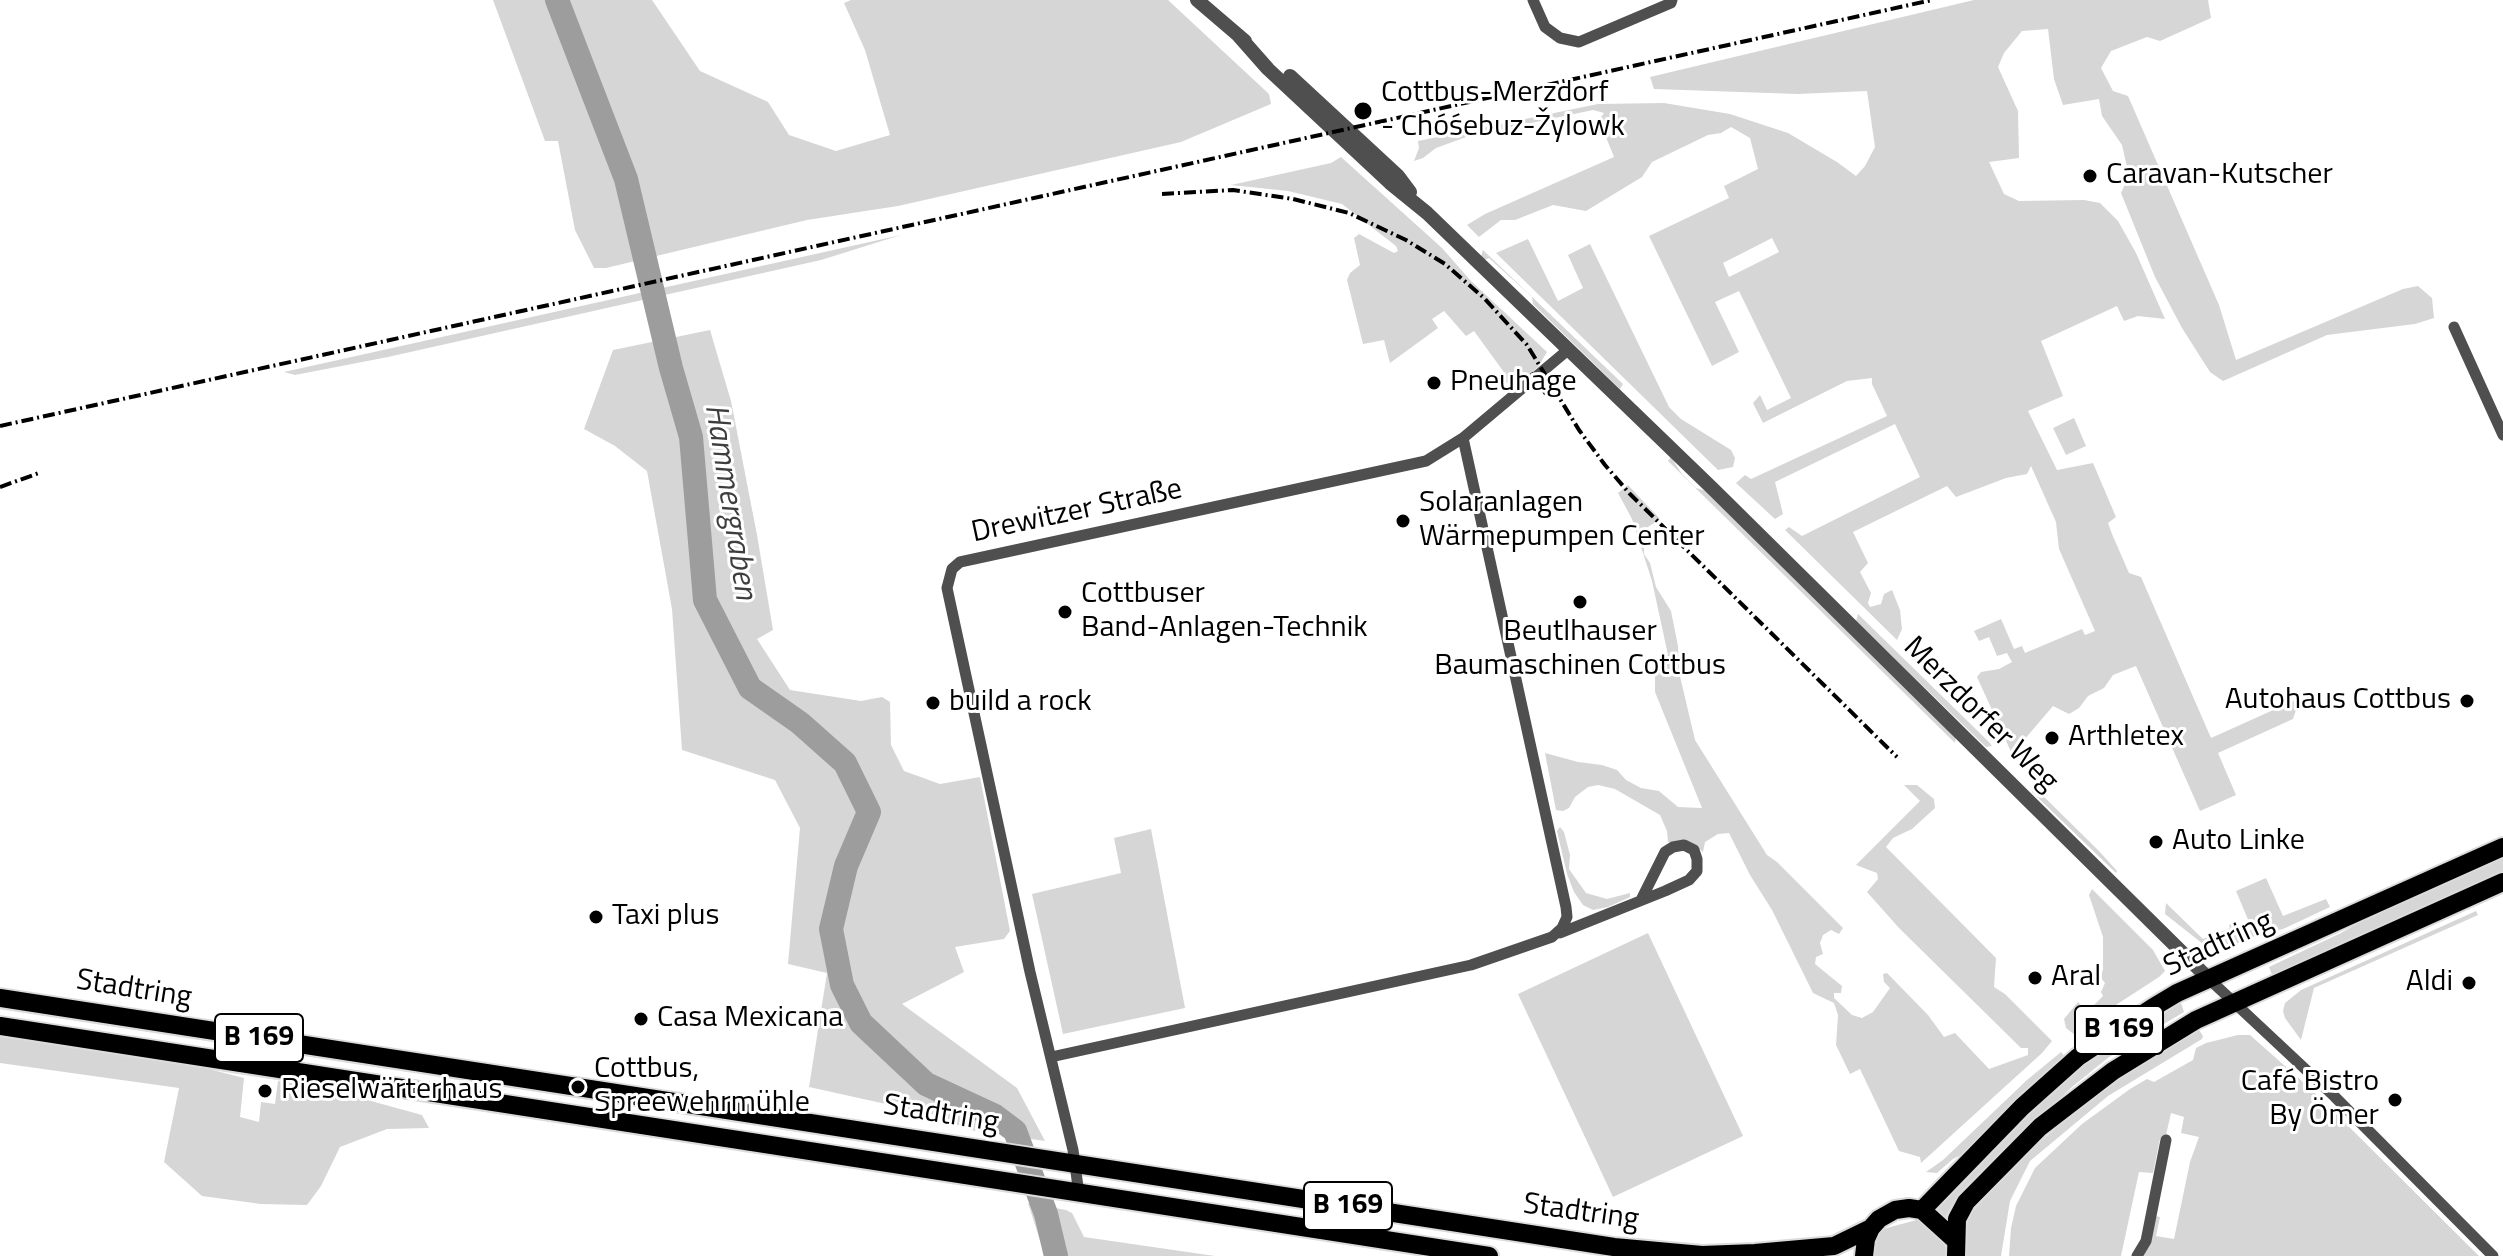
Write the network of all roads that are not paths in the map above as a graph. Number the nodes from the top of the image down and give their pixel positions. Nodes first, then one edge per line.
1 (1197, 0) edge
2 (1533, 0) edge
3 (1672, 0) edge
4 (2454, 327) dead end
5 (1569, 349) junction
6 (2503, 435) edge
7 (1463, 438) junction
8 (2503, 847) edge
9 (2503, 882) edge
10 (1641, 900) junction
11 (1552, 937) junction
12 (2209, 979) junction
13 (0, 998) edge
14 (2235, 1003) junction
15 (76, 1010) junction
16 (0, 1026) edge
17 (72, 1037) junction
18 (1051, 1057) junction
19 (518, 1077) junction
20 (514, 1105) junction
21 (2166, 1140) dead end
22 (1075, 1164) junction
23 (1070, 1192) junction
24 (1922, 1210) junction
25 (1871, 1228) junction
26 (1955, 1248) edge
27 (1489, 1256) edge
28 (1864, 1256) edge
29 (2137, 1256) edge
30 (2493, 1256) edge

1 - 5 street, Merzdorfer Weg
2 - 3 street
4 - 6 street
5 - 7 street, Drewitzer Straße
5 - 12 street, Merzdorfer Weg
7 - 11 street
7 - 18 street, Drewitzer Straße
8 - 12 main road, Stadtring / B 169
9 - 14 main road, Stadtring / B 169
10 - 10 street
10 - 11 street
11 - 18 street
12 - 14 street, Merzdorfer Weg
12 - 24 main road, Stadtring / B 169
13 - 15 main road, Stadtring / B 169
14 - 26 main road, Stadtring / B 169
14 - 30 street, Merzdorfer Weg
15 - 17 street
15 - 19 main road, Stadtring / B 169
16 - 17 main road, Stadtring / B 169
17 - 20 main road, Stadtring / B 169
18 - 22 street, Drewitzer Straße
19 - 20 street
19 - 22 main road, Stadtring / B 169
20 - 23 main road, Stadtring / B 169
21 - 29 street
22 - 23 street, Drewitzer Straße
22 - 25 main road, Stadtring / B 169
23 - 27 main road, Stadtring / B 169
24 - 25 main road, Stadtring / B 169
24 - 26 main road, Stadtring / B 169
25 - 28 main road

